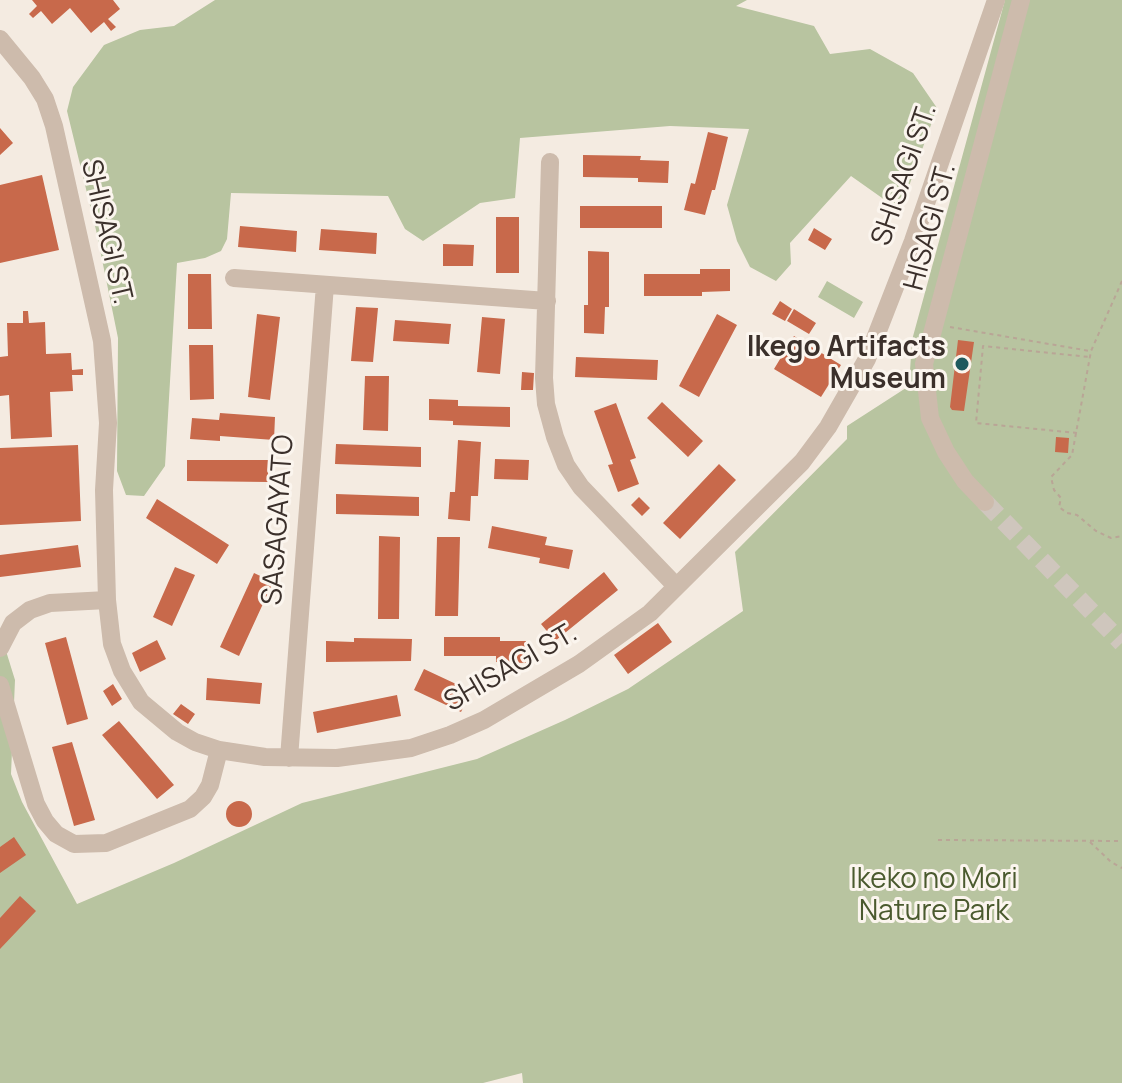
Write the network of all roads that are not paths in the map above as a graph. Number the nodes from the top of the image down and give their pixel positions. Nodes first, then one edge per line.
1 (996, 0) edge
2 (1021, 0) edge
3 (0, 39) edge
4 (550, 162) dead end
5 (234, 278) dead end
6 (325, 285) junction
7 (547, 301) junction
8 (985, 502) tunnel mouth
9 (676, 586) junction
10 (107, 600) junction
11 (0, 648) edge
12 (0, 685) edge
13 (219, 750) junction
14 (289, 758) junction

1 - 9 lane, SHISAGI ST.
2 - 8 lane, HISAGI ST.
3 - 10 lane, SHISAGI ST.
4 - 7 lane
5 - 6 lane
6 - 7 lane
6 - 14 lane, SASAGAYATO
7 - 9 lane
9 - 14 lane, SHISAGI ST.
10 - 11 lane
10 - 13 lane, SHISAGI ST.
12 - 13 lane
13 - 14 lane, SHISAGI ST.

